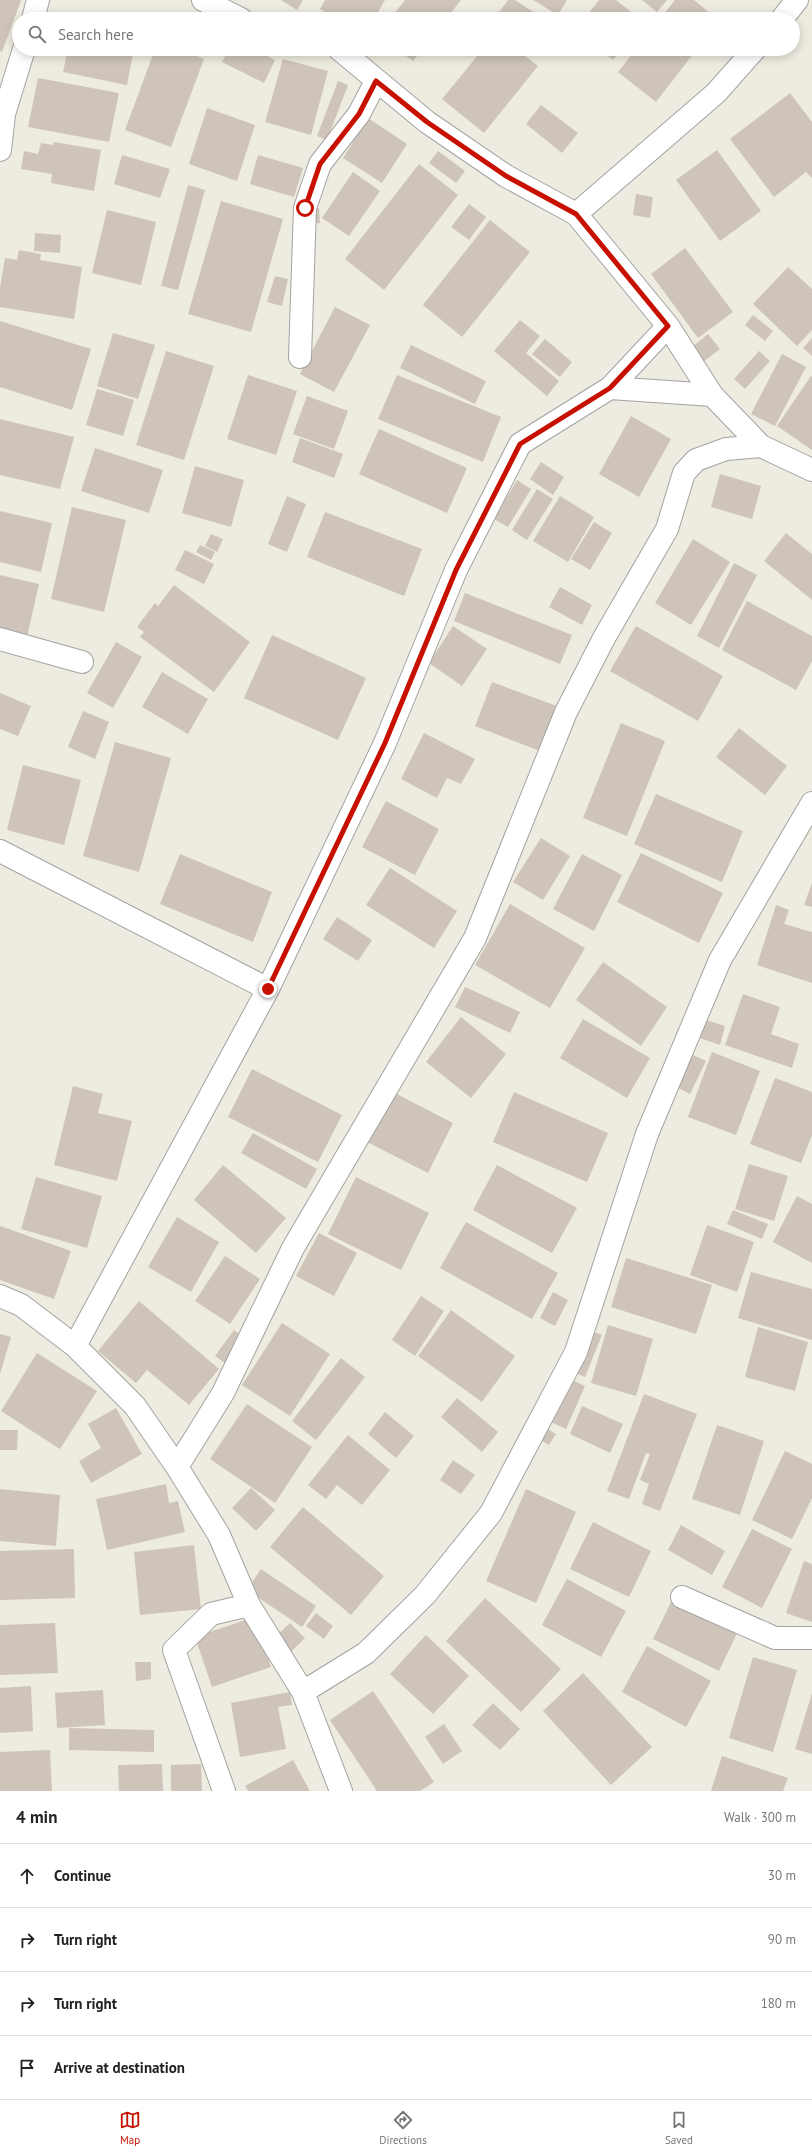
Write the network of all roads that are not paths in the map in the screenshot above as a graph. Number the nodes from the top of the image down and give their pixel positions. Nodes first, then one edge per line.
1 (38, 0) edge
2 (203, 0) edge
3 (797, 0) edge
4 (35, 12) edge
5 (227, 12) edge
6 (788, 12) edge
7 (22, 56) edge
8 (347, 56) edge
9 (749, 56) edge
10 (376, 81) junction
11 (2, 114) edge
12 (0, 150) edge
13 (576, 214) junction
14 (668, 326) junction
15 (300, 357) dead end
16 (610, 388) junction
17 (712, 395) junction
18 (761, 446) junction
19 (812, 470) edge
20 (0, 639) edge
21 (82, 662) dead end
22 (812, 803) edge
23 (0, 851) edge
24 (268, 989) junction
25 (0, 1296) edge
26 (75, 1346) junction
27 (177, 1467) junction
28 (682, 1597) dead end
29 (249, 1605) junction
30 (812, 1638) edge
31 (303, 1692) junction
32 (224, 1791) edge
33 (341, 1791) edge

1 - 4 street
2 - 5 street
3 - 6 street
7 - 11 street
8 - 10 street
9 - 13 street
10 - 13 street
10 - 15 street
11 - 12 street
13 - 14 street
14 - 16 street
14 - 17 street
16 - 17 street
16 - 24 street
17 - 18 street
18 - 19 street
18 - 27 street
20 - 21 street
22 - 31 street
23 - 24 street
24 - 26 street
25 - 26 street
26 - 27 street
27 - 29 street
28 - 30 street
29 - 31 street
29 - 32 street
31 - 33 street

